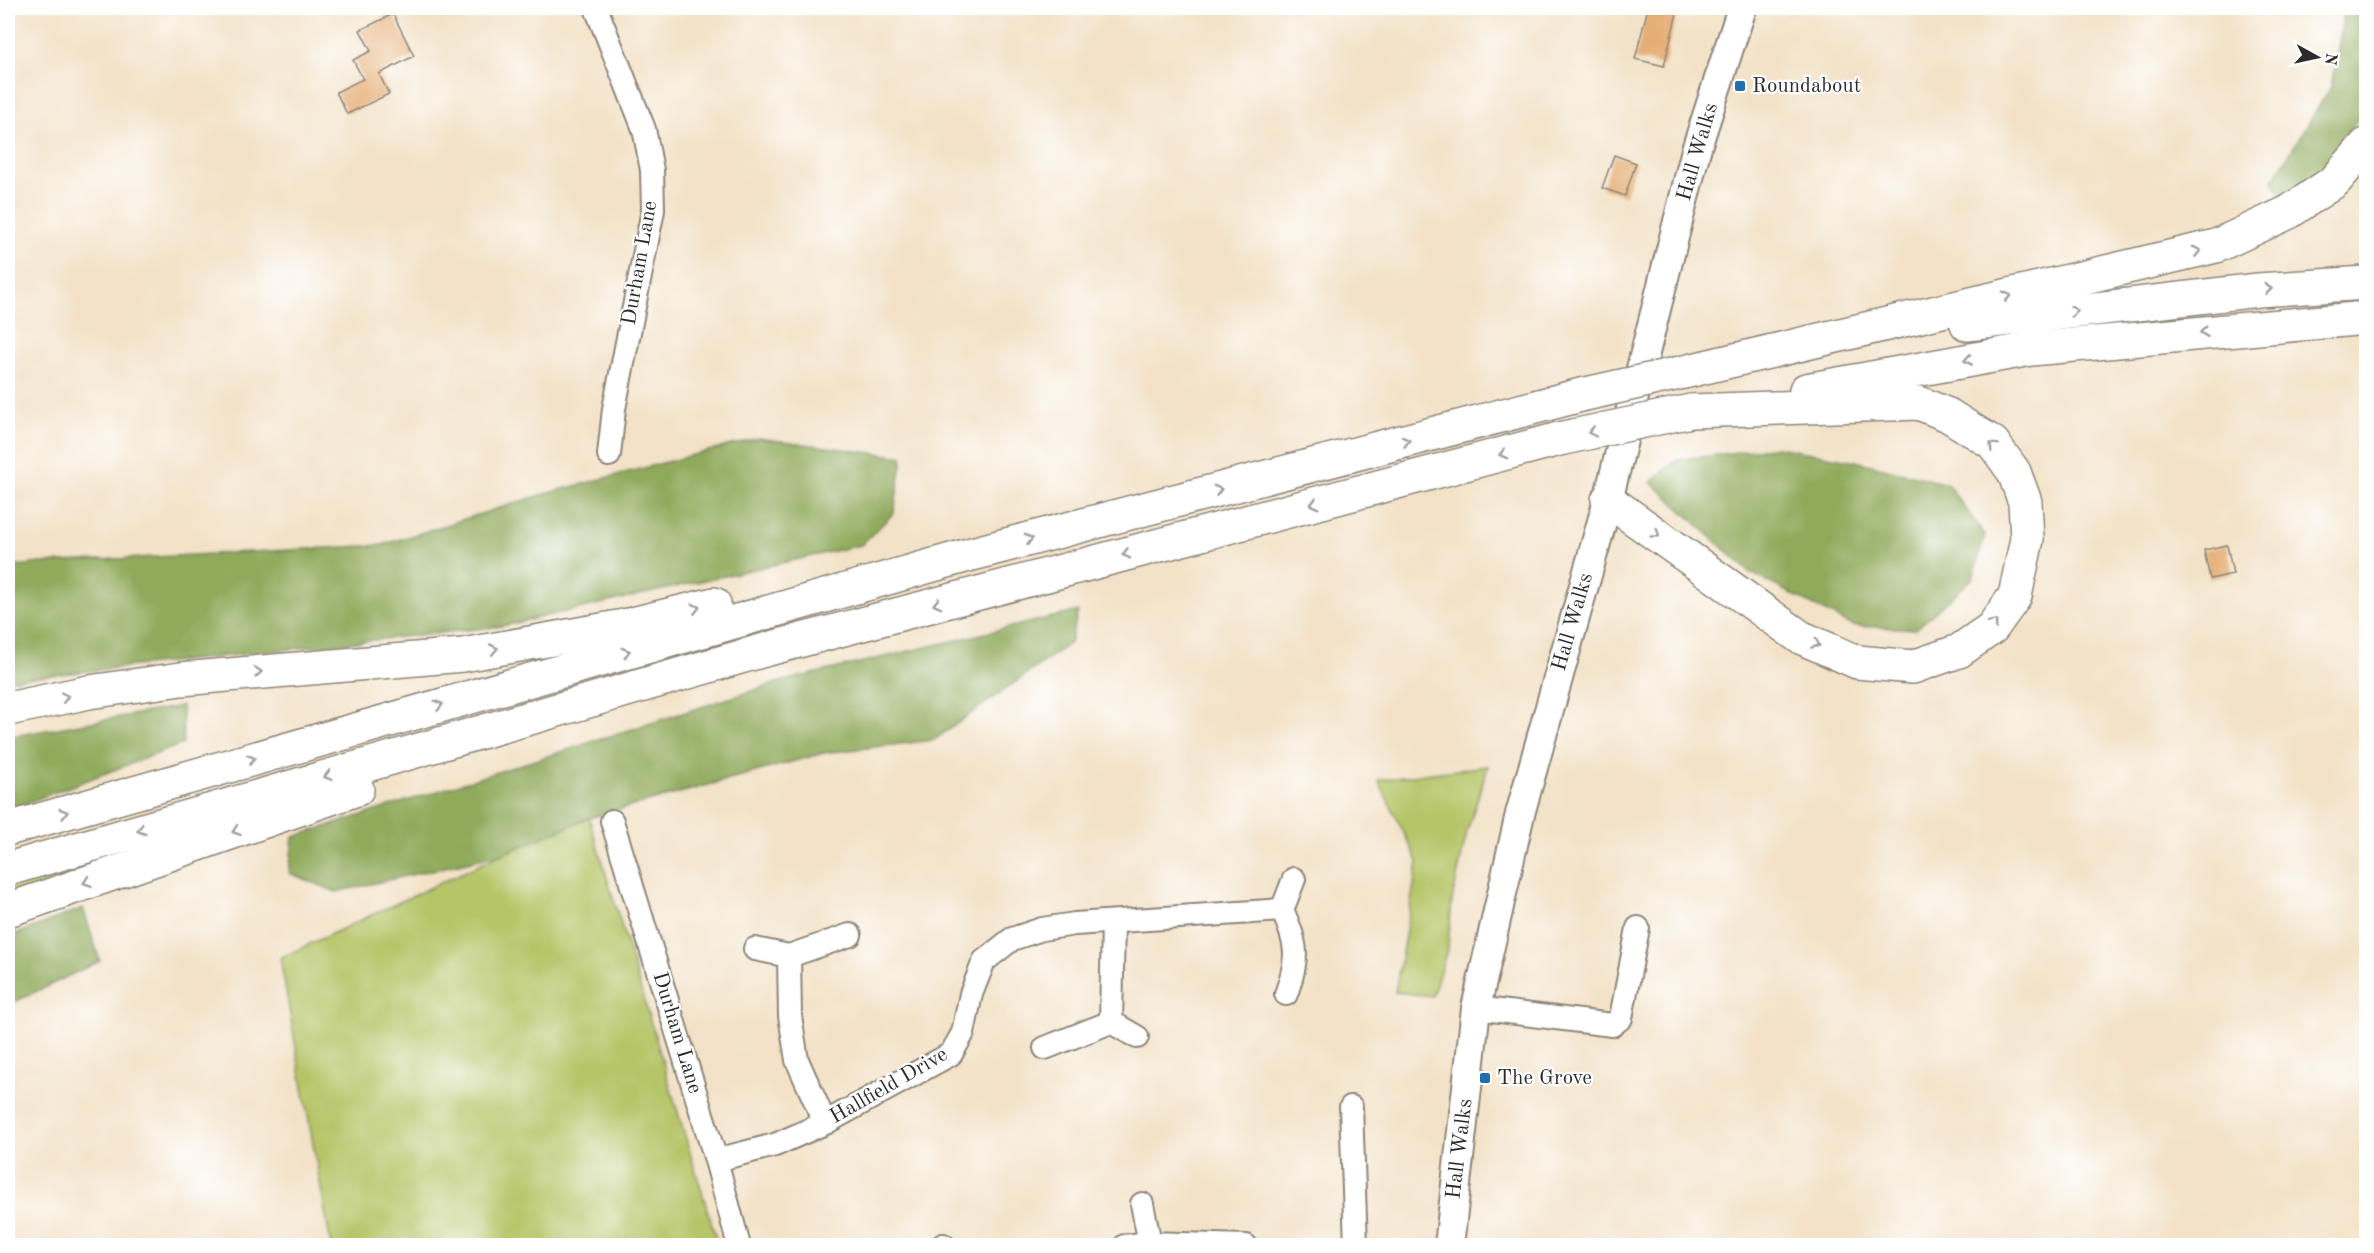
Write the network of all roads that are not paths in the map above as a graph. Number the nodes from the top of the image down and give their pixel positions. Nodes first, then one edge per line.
1 (596, 8) edge
2 (1742, 8) edge
3 (2367, 145) edge
4 (2367, 283) edge
5 (2367, 318) edge
6 (1684, 372) junction
7 (1691, 411) junction
8 (609, 455) dead end
9 (1608, 500) junction
10 (972, 554) junction
11 (768, 649) junction
12 (8, 709) edge
13 (612, 821) dead end
14 (8, 829) edge
15 (8, 869) edge
16 (1294, 879) dead end
17 (8, 910) edge
18 (1282, 910) junction
19 (1113, 922) junction
20 (1638, 928) dead end
21 (850, 935) dead end
22 (755, 949) dead end
23 (789, 956) junction
24 (1286, 994) dead end
25 (1476, 1008) junction
26 (1112, 1022) junction
27 (1137, 1037) dead end
28 (1045, 1048) dead end
29 (1351, 1107) dead end
30 (825, 1123) junction
31 (716, 1160) junction
32 (1142, 1204) dead end
33 (1150, 1243) junction
34 (739, 1245) edge
35 (1125, 1245) edge
36 (1246, 1245) edge
37 (1356, 1245) edge
38 (1449, 1245) edge

1 - 8 street, Durham Lane
2 - 9 main road, Hall Walks
6 -> 3 highway
6 -> 4 highway
5 -> 7 highway
10 -> 6 highway, bridge
9 -> 7 highway
7 -> 11 highway, bridge
9 - 25 main road, Hall Walks
12 -> 10 highway
14 -> 10 highway
11 -> 15 highway
11 -> 17 highway
13 - 31 street, Durham Lane
16 - 18 street
18 - 19 street, Hallfield Drive
18 - 24 street
19 - 26 street
19 - 30 street, Hallfield Drive
20 - 25 street
21 - 23 street
22 - 23 street
23 - 30 street
25 - 38 main road, Hall Walks
26 - 27 street
26 - 28 street
29 - 37 street
30 - 31 street, Hallfield Drive
31 - 34 street, Durham Lane
32 - 33 street
33 - 35 street
33 - 36 street

